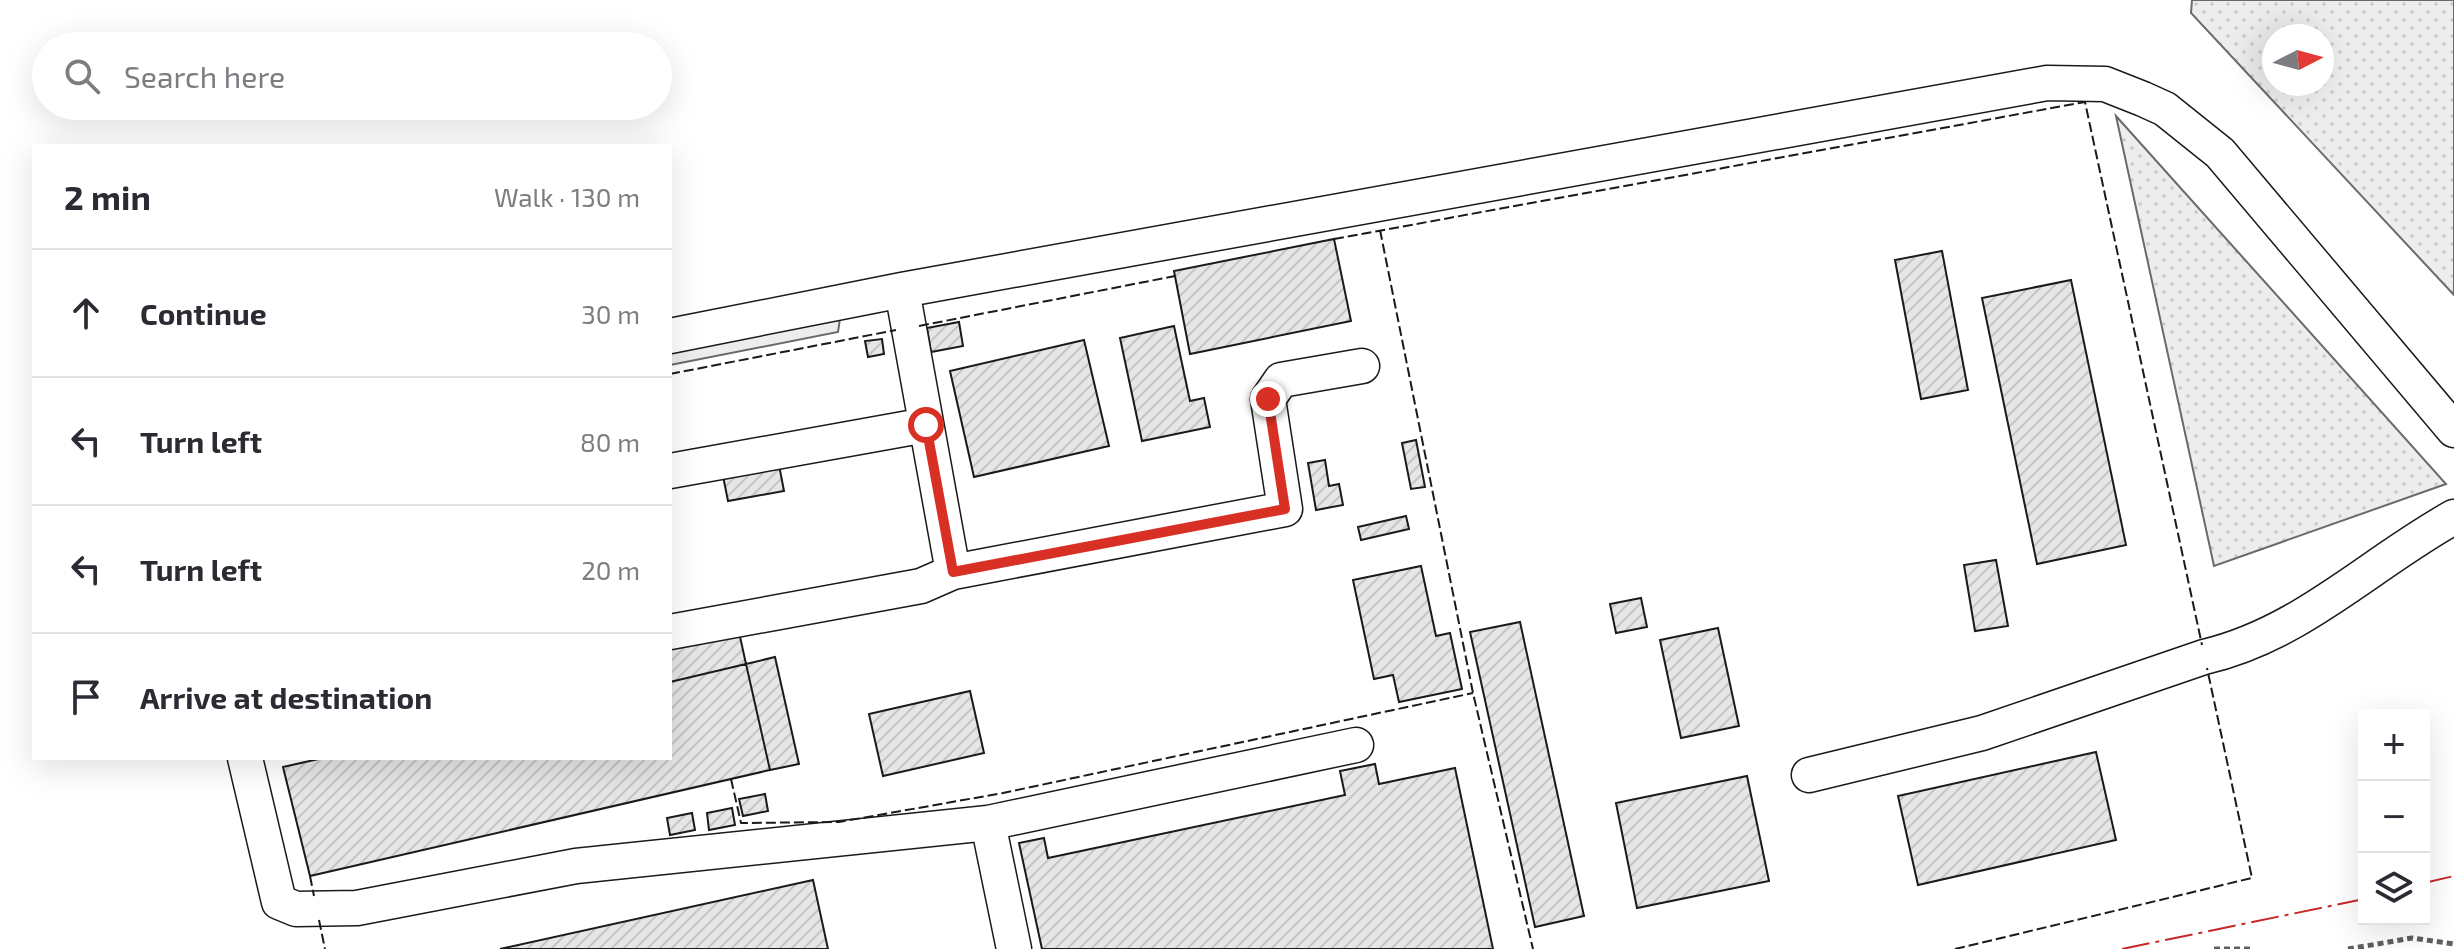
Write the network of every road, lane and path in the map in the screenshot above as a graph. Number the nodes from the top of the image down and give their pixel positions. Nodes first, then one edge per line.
1 (902, 290) junction
2 (672, 336) edge
3 (1362, 366) dead end
4 (926, 425) junction
5 (2454, 430) edge
6 (672, 471) edge
7 (2454, 517) edge
8 (953, 572) junction
9 (672, 632) edge
10 (1356, 745) dead end
11 (245, 760) edge
12 (1809, 775) dead end
13 (988, 823) junction
14 (2454, 944) edge
15 (1014, 949) edge
16 (2214, 949) edge
17 (2253, 949) edge
18 (2348, 949) edge

1 - 2 lane
1 - 4 lane
1 - 5 lane
3 - 8 lane
4 - 6 lane
4 - 8 lane
7 - 12 lane
8 - 9 lane
10 - 13 lane
11 - 13 lane
13 - 15 lane
14 - 18 path
16 - 17 path

